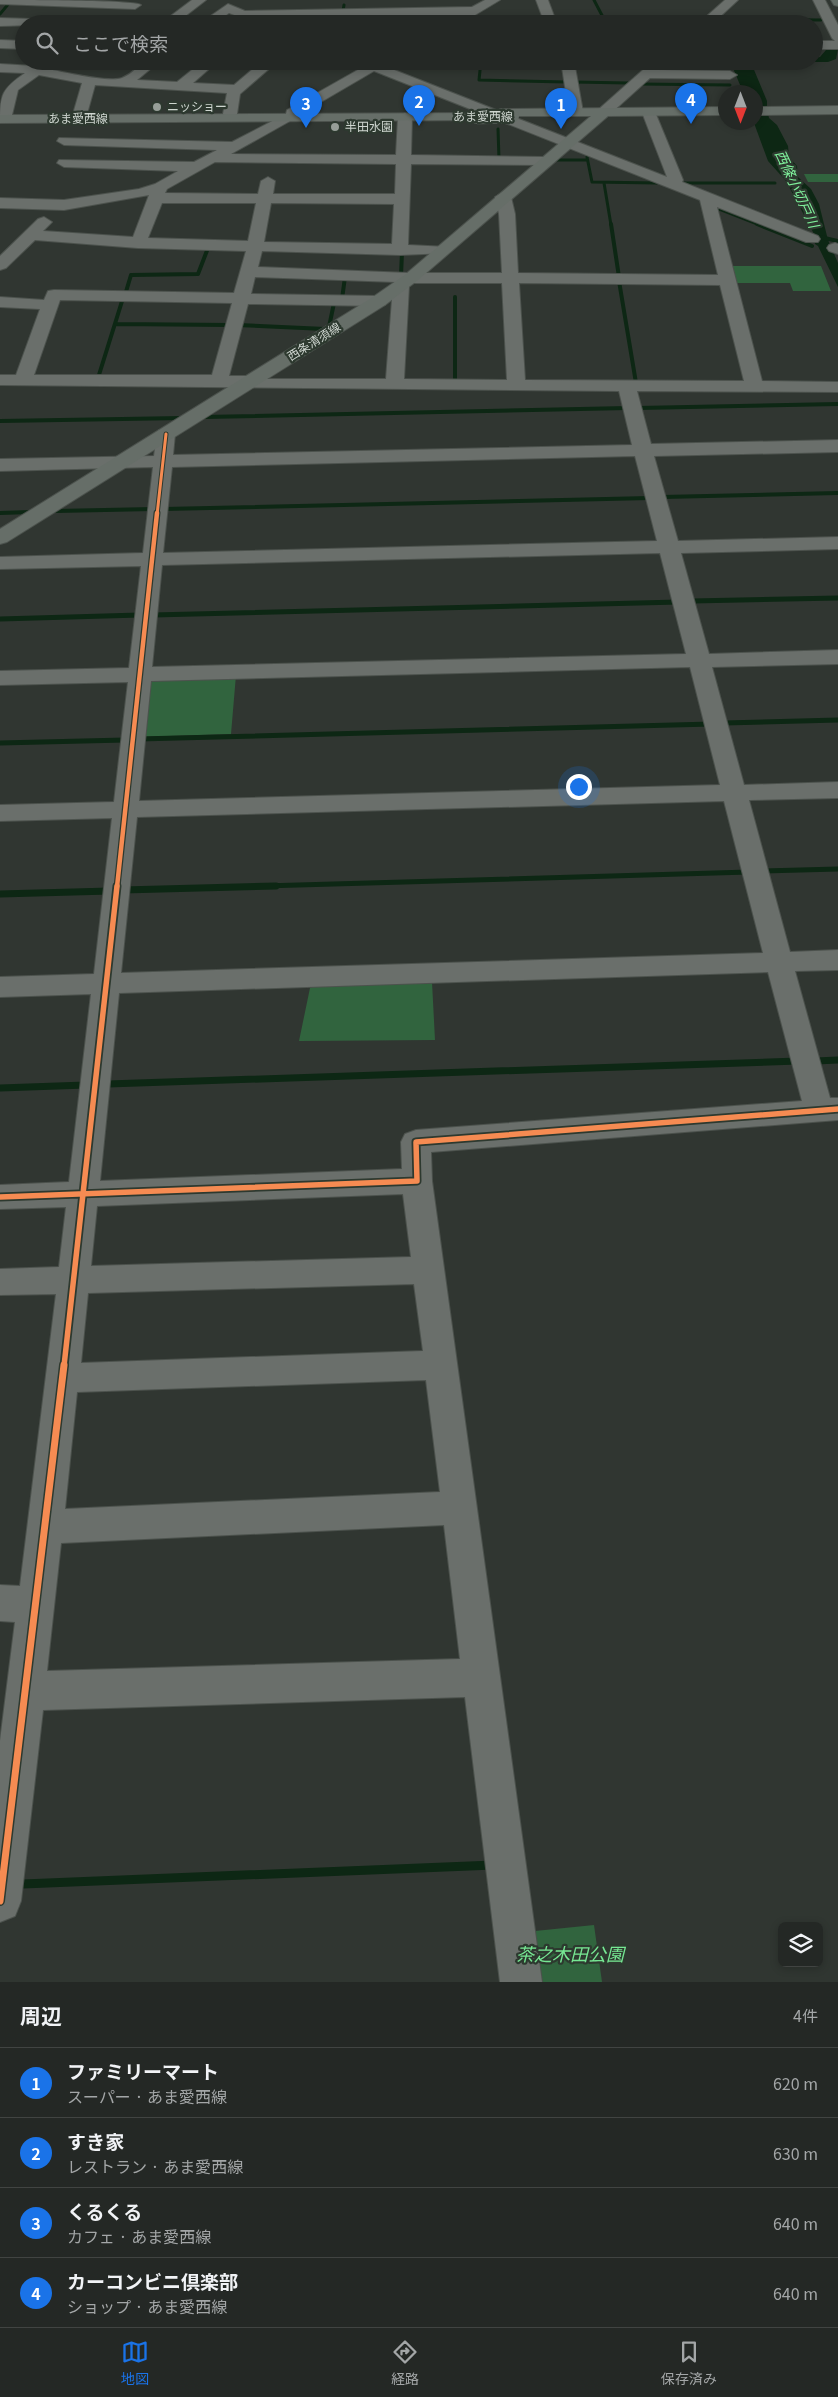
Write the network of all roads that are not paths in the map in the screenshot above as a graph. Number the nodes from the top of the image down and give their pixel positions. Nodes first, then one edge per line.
1 (0, 0) edge
2 (15, 0) edge
3 (200, 0) edge
4 (494, 0) edge
5 (542, 0) edge
6 (732, 0) edge
7 (819, 0) edge
8 (138, 2) edge
9 (338, 6) edge
10 (472, 11) junction
11 (244, 14) joint
12 (120, 15) edge
13 (179, 15) edge
14 (214, 15) edge
15 (465, 15) edge
16 (548, 15) edge
17 (714, 15) edge
18 (0, 20) edge
19 (15, 21) edge
20 (838, 38) edge
21 (0, 44) edge
22 (15, 45) edge
23 (823, 45) edge
24 (838, 45) edge
25 (0, 68) edge
26 (15, 69) edge
27 (38, 70) joint
28 (101, 70) edge
29 (142, 70) edge
30 (200, 70) edge
31 (261, 70) edge
32 (362, 70) edge
33 (390, 70) edge
34 (569, 70) edge
35 (651, 70) edge
36 (647, 74) junction
37 (730, 75) dead end
38 (88, 80) junction
39 (124, 83) junction
40 (180, 86) junction
41 (237, 89) junction
42 (5, 93) edge
43 (838, 110) edge
44 (718, 111) edge
45 (576, 112) junction
46 (765, 112) edge
47 (80, 114) junction
48 (230, 114) junction
49 (473, 114) junction
50 (509, 114) junction
51 (600, 114) junction
52 (838, 114) edge
53 (650, 115) junction
54 (718, 115) edge
55 (288, 116) junction
56 (1, 117) edge
57 (405, 117) junction
58 (64, 119) junction
59 (64, 142) junction
60 (566, 143) junction
61 (236, 146) junction
62 (214, 158) junction
63 (273, 159) junction
64 (404, 160) junction
65 (545, 161) junction
66 (64, 163) junction
67 (198, 167) junction
68 (668, 183) junction
69 (157, 193) junction
70 (503, 197) junction
71 (265, 198) junction
72 (707, 198) junction
73 (402, 199) junction
74 (0, 203) edge
75 (64, 205) junction
76 (30, 235) junction
77 (812, 239) dead end
78 (138, 244) junction
79 (255, 248) junction
80 (400, 250) junction
81 (442, 250) junction
82 (0, 265) edge
83 (248, 272) junction
84 (511, 278) junction
85 (408, 280) junction
86 (729, 280) junction
87 (241, 299) junction
88 (379, 301) junction
89 (0, 302) edge
90 (50, 305) junction
91 (0, 380) edge
92 (23, 380) junction
93 (219, 381) junction
94 (249, 382) junction
95 (395, 384) junction
96 (516, 385) junction
97 (626, 385) junction
98 (754, 387) junction
99 (838, 387) edge
100 (166, 434) junction
101 (838, 446) edge
102 (643, 451) junction
103 (163, 461) junction
104 (121, 462) junction
105 (0, 465) edge
106 (0, 538) edge
107 (838, 543) edge
108 (669, 547) junction
109 (152, 560) junction
110 (0, 563) edge
111 (838, 657) edge
112 (700, 660) junction
113 (139, 674) junction
114 (0, 678) edge
115 (838, 790) edge
116 (735, 793) junction
117 (124, 810) junction
118 (0, 813) edge
119 (838, 960) edge
120 (780, 962) junction
121 (104, 984) junction
122 (0, 987) edge
123 (828, 1110) edge
124 (417, 1181) junction
125 (84, 1194) junction
126 (0, 1197) edge
127 (428, 1270) junction
128 (74, 1280) junction
129 (0, 1282) edge
130 (441, 1365) junction
131 (62, 1378) junction
132 (460, 1508) junction
133 (46, 1526) junction
134 (18, 1604) edge
135 (482, 1677) junction
136 (26, 1691) junction
137 (0, 1901) edge
138 (521, 1982) edge

1 - 2 street
2 - 8 street
2 - 18 street
3 - 13 street
4 - 10 street
5 - 16 street
6 - 17 street
7 - 20 street
8 - 12 street
9 - 10 street
9 - 11 street
10 - 15 street
11 - 14 street
18 - 19 street
21 - 22 street
23 - 24 street
25 - 26 street
27 - 38 street
27 - 42 street
28 - 38 street
29 - 39 street
30 - 40 street
31 - 41 street
32 - 55 street
33 - 60 street
34 - 45 street
35 - 36 street
36 - 37 street
36 - 51 street
38 - 39 street
38 - 47 street
39 - 40 street
40 - 41 street
41 - 48 street
42 - 56 street
43 - 46 main road
44 - 51 main road, あま愛西線
45 - 50 main road, あま愛西線
45 - 51 main road, あま愛西線
46 - 52 main road
47 - 48 main road, あま愛西線
47 - 56 main road, あま愛西線
48 - 55 main road, あま愛西線
49 - 50 main road, あま愛西線, bridge
49 - 55 main road, あま愛西線
49 - 57 main road, あま愛西線
50 - 51 main road, あま愛西線
51 - 53 main road, あま愛西線
51 - 60 main road, 西条清須線
53 - 54 main road, あま愛西線
53 - 68 street
55 - 57 main road, あま愛西線
55 - 58 main road, あま愛西線
55 - 61 street
56 - 58 main road, あま愛西線
57 - 64 street
58 - 59 street
59 - 61 street
59 - 66 street
60 - 65 main road, 西条清須線
60 - 68 street
61 - 62 street
62 - 63 street
62 - 67 street
63 - 64 street
63 - 71 street
64 - 65 street
64 - 73 street
65 - 70 main road, 西条清須線
66 - 67 street
66 - 75 street
67 - 69 street
68 - 72 street
69 - 71 street
69 - 75 street
69 - 78 street
70 - 81 main road, 西条清須線
70 - 84 street
71 - 73 street
71 - 79 street
72 - 77 street
72 - 86 street
73 - 80 street
74 - 75 street
75 - 76 street
76 - 78 street
76 - 82 street
78 - 79 street
79 - 80 street
79 - 83 street
80 - 81 street
81 - 85 main road, 西条清須線
83 - 85 street
83 - 87 street
84 - 85 street
84 - 86 street
84 - 96 street
85 - 88 main road, 西条清須線
85 - 95 street
86 - 98 street
87 - 88 street
87 - 90 street
87 - 93 street
88 - 94 main road, 西条清須線
89 - 90 street
90 - 92 street
91 - 92 street
92 - 93 street
93 - 94 street
94 - 95 street
94 - 100 main road, 西条清須線
95 - 96 street
96 - 97 street
97 - 98 street
97 - 102 street
98 - 99 street
100 - 103 street
100 - 104 main road, 西条清須線
101 - 102 street
102 - 103 street
102 - 108 street
103 - 104 street
103 - 109 street
104 - 105 street
104 - 106 main road, 西条清須線
107 - 108 street
108 - 109 street
108 - 112 street
109 - 110 street
109 - 113 street
111 - 112 street
112 - 113 street
112 - 116 street
113 - 114 street
113 - 117 street
115 - 116 street
116 - 117 street
116 - 120 street
117 - 118 street
117 - 121 street
119 - 120 street
120 - 121 street
120 - 123 street
121 - 122 street
121 - 125 street
123 - 124 street
124 - 125 street
124 - 127 street
125 - 126 street
125 - 128 street
127 - 128 street
127 - 130 street
128 - 129 street
128 - 131 street
130 - 131 street
130 - 132 street
131 - 133 street
132 - 133 street
132 - 135 street
133 - 134 street
134 - 136 street
135 - 136 street
135 - 138 street
136 - 137 street

